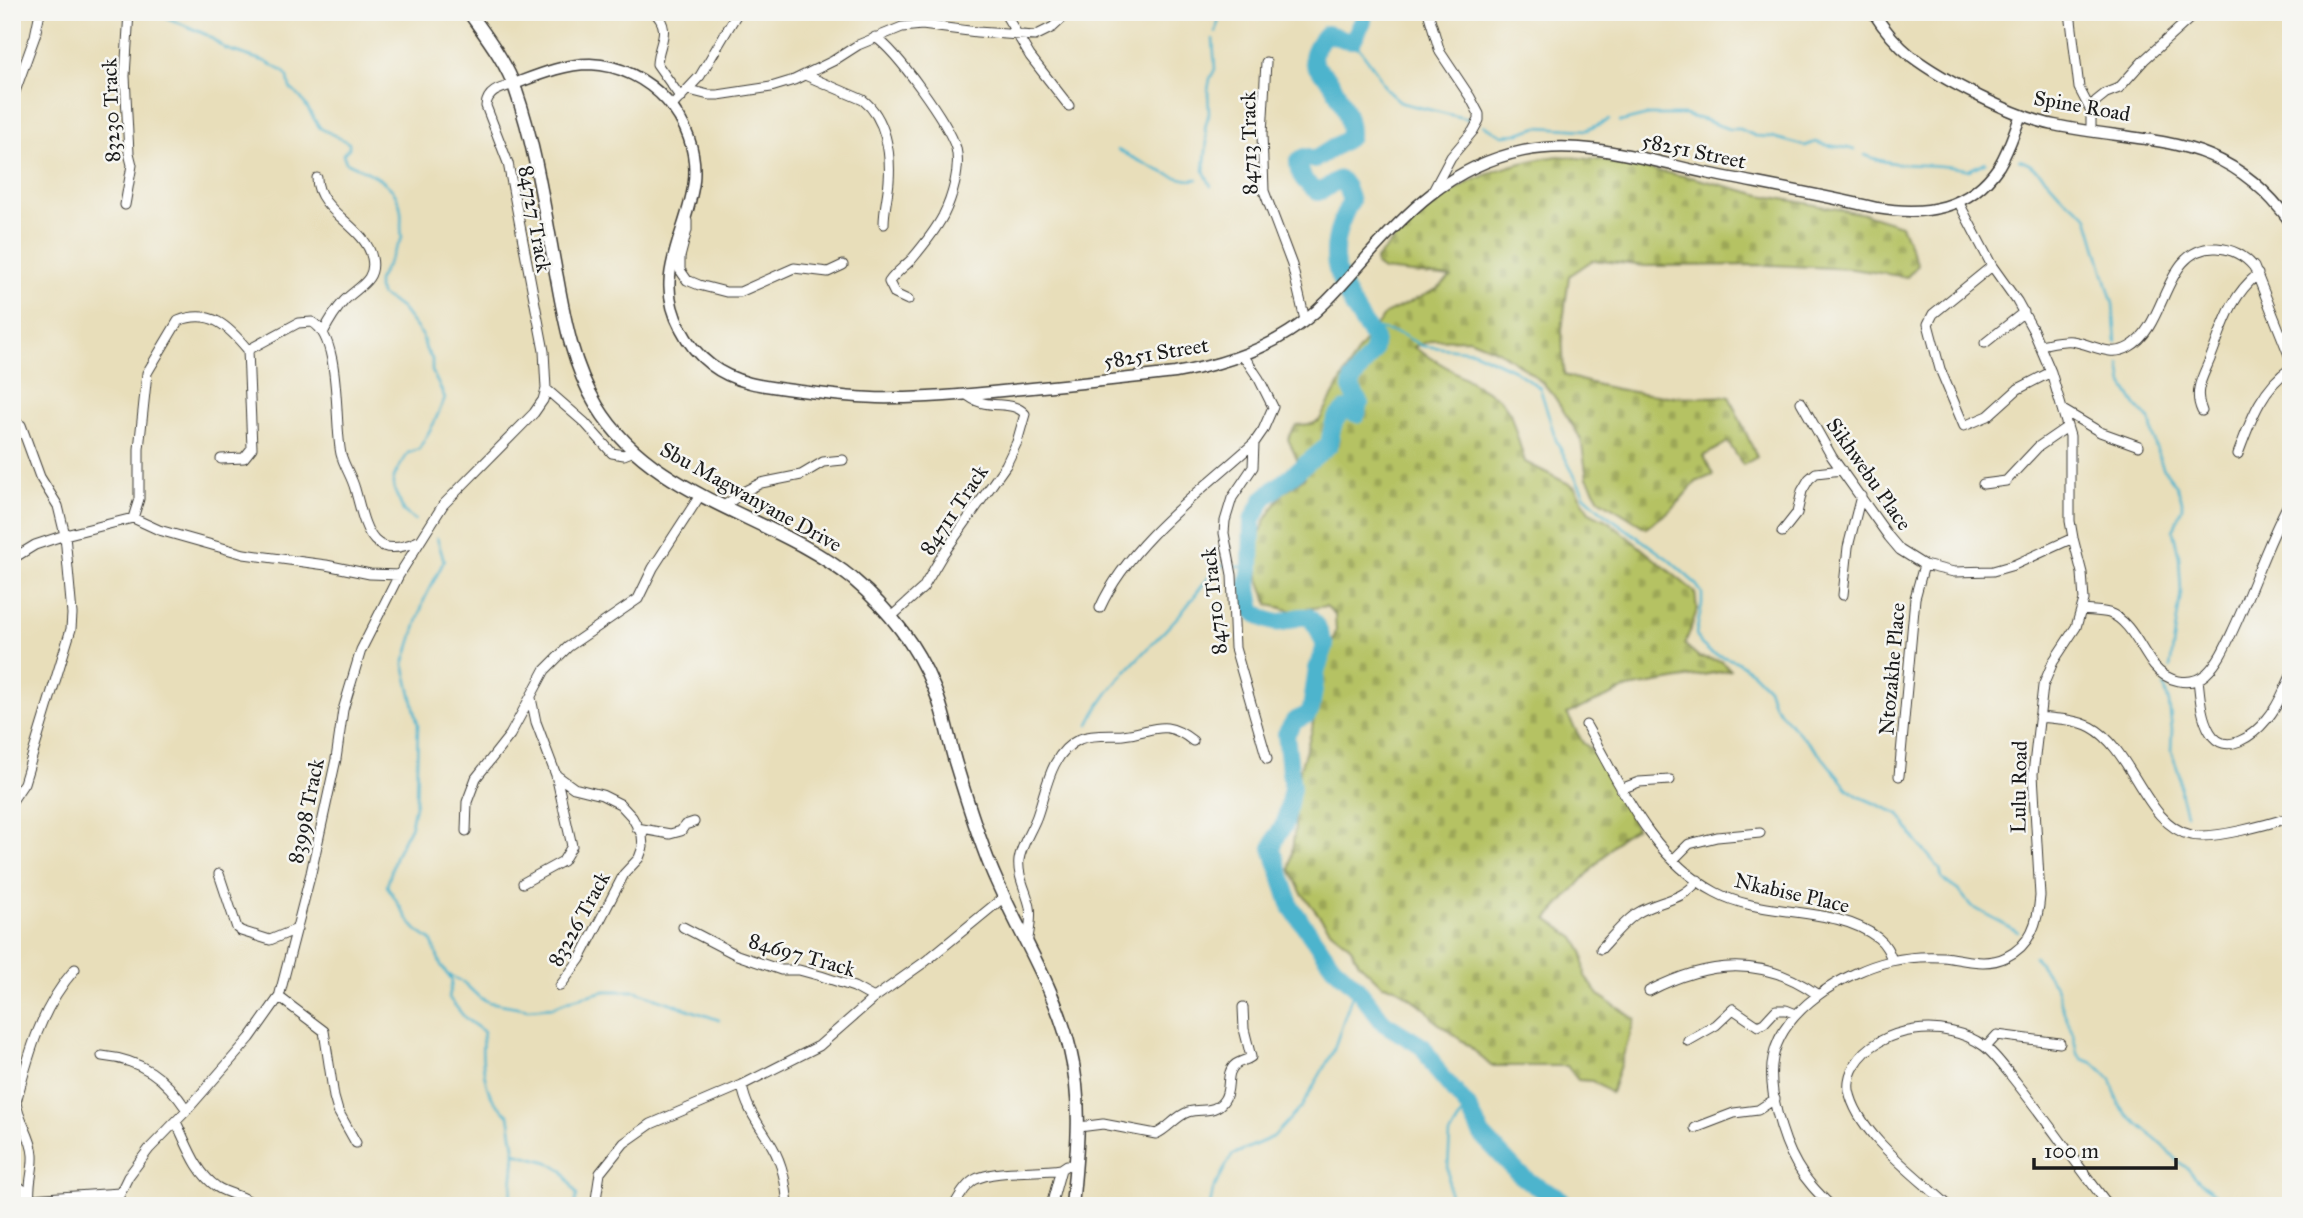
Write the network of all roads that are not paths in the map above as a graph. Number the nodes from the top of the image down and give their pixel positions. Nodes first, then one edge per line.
1 (40, 12) edge
2 (129, 12) edge
3 (469, 12) edge
4 (654, 12) edge
5 (738, 12) edge
6 (1004, 12) edge
7 (1069, 12) edge
8 (1873, 12) edge
9 (2070, 12) edge
10 (2197, 12) edge
11 (1431, 14) edge
12 (1016, 35) junction
13 (875, 37) junction
14 (1266, 62) dead end
15 (805, 75) junction
16 (514, 84) junction
17 (689, 90) junction
18 (12, 100) edge
19 (676, 102) junction
20 (1069, 106) dead end
21 (2091, 111) junction
22 (2021, 115) junction
23 (2091, 131) junction
24 (317, 178) dead end
25 (1433, 191) junction
26 (1959, 203) junction
27 (125, 205) dead end
28 (685, 216) junction
29 (2291, 223) edge
30 (884, 225) dead end
31 (844, 265) dead end
32 (1992, 266) junction
33 (2258, 274) junction
34 (908, 300) dead end
35 (2024, 312) junction
36 (1305, 320) junction
37 (323, 333) junction
38 (1985, 343) dead end
39 (2040, 345) junction
40 (248, 350) junction
41 (1242, 355) junction
42 (2291, 360) edge
43 (2291, 368) edge
44 (2051, 372) junction
45 (546, 384) junction
46 (966, 394) junction
47 (1801, 402) dead end
48 (2063, 410) junction
49 (2202, 411) dead end
50 (21, 425) dead end
51 (2067, 427) junction
52 (1254, 443) junction
53 (2138, 446) dead end
54 (634, 452) junction
55 (2238, 454) dead end
56 (221, 459) dead end
57 (843, 460) dead end
58 (1842, 470) junction
59 (1983, 484) dead end
60 (701, 494) junction
61 (1861, 496) junction
62 (2291, 499) edge
63 (724, 506) junction
64 (132, 518) junction
65 (1782, 532) dead end
66 (65, 535) junction
67 (2073, 538) junction
68 (419, 540) junction
69 (12, 559) edge
70 (1924, 565) junction
71 (399, 575) junction
72 (1843, 595) dead end
73 (1100, 608) dead end
74 (2082, 610) junction
75 (891, 617) junction
76 (2291, 676) edge
77 (2198, 679) junction
78 (530, 696) junction
79 (2039, 717) junction
80 (1586, 725) dead end
81 (1193, 741) dead end
82 (1267, 759) dead end
83 (556, 775) junction
84 (1899, 776) dead end
85 (1670, 780) dead end
86 (1621, 789) junction
87 (12, 801) edge
88 (2291, 817) edge
89 (694, 822) dead end
90 (637, 828) junction
91 (466, 831) dead end
92 (1760, 832) dead end
93 (1672, 860) junction
94 (219, 874) dead end
95 (1698, 880) junction
96 (523, 883) dead end
97 (1004, 897) junction
98 (683, 927) dead end
99 (297, 929) junction
100 (1027, 946) junction
101 (1601, 949) dead end
102 (1892, 960) junction
103 (75, 969) dead end
104 (560, 986) dead end
105 (1649, 991) dead end
106 (1818, 995) junction
107 (279, 997) junction
108 (874, 998) junction
109 (1243, 1007) dead end
110 (1796, 1014) junction
111 (1688, 1041) dead end
112 (2060, 1042) dead end
113 (1986, 1047) junction
114 (102, 1056) dead end
115 (742, 1085) junction
116 (1775, 1099) junction
117 (187, 1110) junction
118 (176, 1122) junction
119 (1079, 1127) junction
120 (1695, 1128) dead end
121 (356, 1143) dead end
122 (1076, 1167) junction
123 (1061, 1169) junction
124 (12, 1181) edge
125 (120, 1194) junction
126 (28, 1199) junction
127 (63, 1202) edge
128 (13, 1206) edge
129 (114, 1206) edge
130 (257, 1206) edge
131 (595, 1206) edge
132 (788, 1206) edge
133 (954, 1206) edge
134 (1051, 1206) edge
135 (1072, 1206) edge
136 (1831, 1206) edge
137 (1949, 1206) edge
138 (2109, 1206) edge

1 - 18 street
2 - 27 street, 83230 Track
3 - 16 main road, Sbu Magwanyane Drive
4 - 19 street
5 - 17 street
6 - 12 street
7 - 12 street
8 - 22 street, Spine Road
9 - 21 street
10 - 21 street
11 - 25 street
12 - 13 street
12 - 20 street
13 - 15 street
13 - 34 street
14 - 36 street, 84713 Track
15 - 17 street
15 - 30 street
16 - 19 street, 58251 Street
16 - 45 street, 84727 Track
16 - 54 main road, Sbu Magwanyane Drive
17 - 19 street
19 - 28 street, 58251 Street
21 - 23 street
22 - 23 street, Spine Road
22 - 26 street, 58251 Street
23 - 29 street, Spine Road
24 - 37 street
25 - 26 street, 58251 Street
25 - 36 street, 58251 Street
26 - 32 street, Lulu Road
28 - 31 street
28 - 46 street, 58251 Street
32 - 35 street, Lulu Road
32 - 44 street
33 - 39 street
33 - 42 street
33 - 49 street
35 - 38 street
35 - 39 street, Lulu Road
36 - 41 street, 58251 Street
37 - 40 street
37 - 68 street
39 - 44 street, Lulu Road
40 - 56 street
40 - 64 street
41 - 46 street, 58251 Street
41 - 52 street
43 - 55 street
44 - 48 street, Lulu Road
45 - 54 street
45 - 68 street, 83998 Track
46 - 75 street, 84711 Track
47 - 58 street, Sikhwebu Place
48 - 51 street, Lulu Road
48 - 53 street
50 - 66 street
51 - 59 street
51 - 67 street, Lulu Road
52 - 73 street
52 - 82 street, 84710 Track
54 - 60 main road, Sbu Magwanyane Drive
57 - 63 street
58 - 61 street, Sikhwebu Place
58 - 65 street
60 - 63 main road, Sbu Magwanyane Drive
60 - 78 street
61 - 70 street, Sikhwebu Place
61 - 72 street
62 - 77 street
63 - 75 main road, Sbu Magwanyane Drive
64 - 66 street
64 - 71 street
66 - 69 street
66 - 87 street
67 - 70 street, Sikhwebu Place
67 - 74 street, Lulu Road
68 - 71 street, 83998 Track
70 - 84 street, Ntozakhe Place
71 - 99 street, 83998 Track
74 - 77 street
74 - 79 street, Lulu Road
75 - 97 main road, Sbu Magwanyane Drive
76 - 77 street
78 - 83 street
78 - 91 street
79 - 88 street
79 - 102 street, Lulu Road
80 - 86 street, Nkabise Place
81 - 100 street
83 - 90 street
83 - 96 street
85 - 86 street
86 - 93 street, Nkabise Place
89 - 90 street
90 - 104 street, 83226 Track
92 - 93 street
93 - 95 street, Nkabise Place
94 - 99 street
95 - 101 street
95 - 102 street, Nkabise Place
97 - 100 main road, Sbu Magwanyane Drive
97 - 108 street
98 - 108 street, 84697 Track
99 - 107 street, 83998 Track
100 - 119 main road, Sbu Magwanyane Drive
102 - 106 street, Lulu Road
103 - 126 street
105 - 106 street
106 - 110 street, Lulu Road
107 - 117 street, 83998 Track
107 - 121 street
108 - 115 street
109 - 119 street
110 - 111 street
110 - 116 street, Lulu Road
112 - 113 street
113 - 137 street
113 - 138 street
114 - 117 street
115 - 131 street
115 - 132 street
116 - 120 street
116 - 136 street, Lulu Road
117 - 118 street, 83998 Track
118 - 125 street, 83998 Track
118 - 130 street
119 - 122 main road, Sbu Magwanyane Drive
122 - 123 street
122 - 135 main road, Sbu Magwanyane Drive
123 - 133 street
123 - 134 street
124 - 126 street
125 - 127 street
125 - 129 street, 83998 Track
126 - 127 street
126 - 128 street

